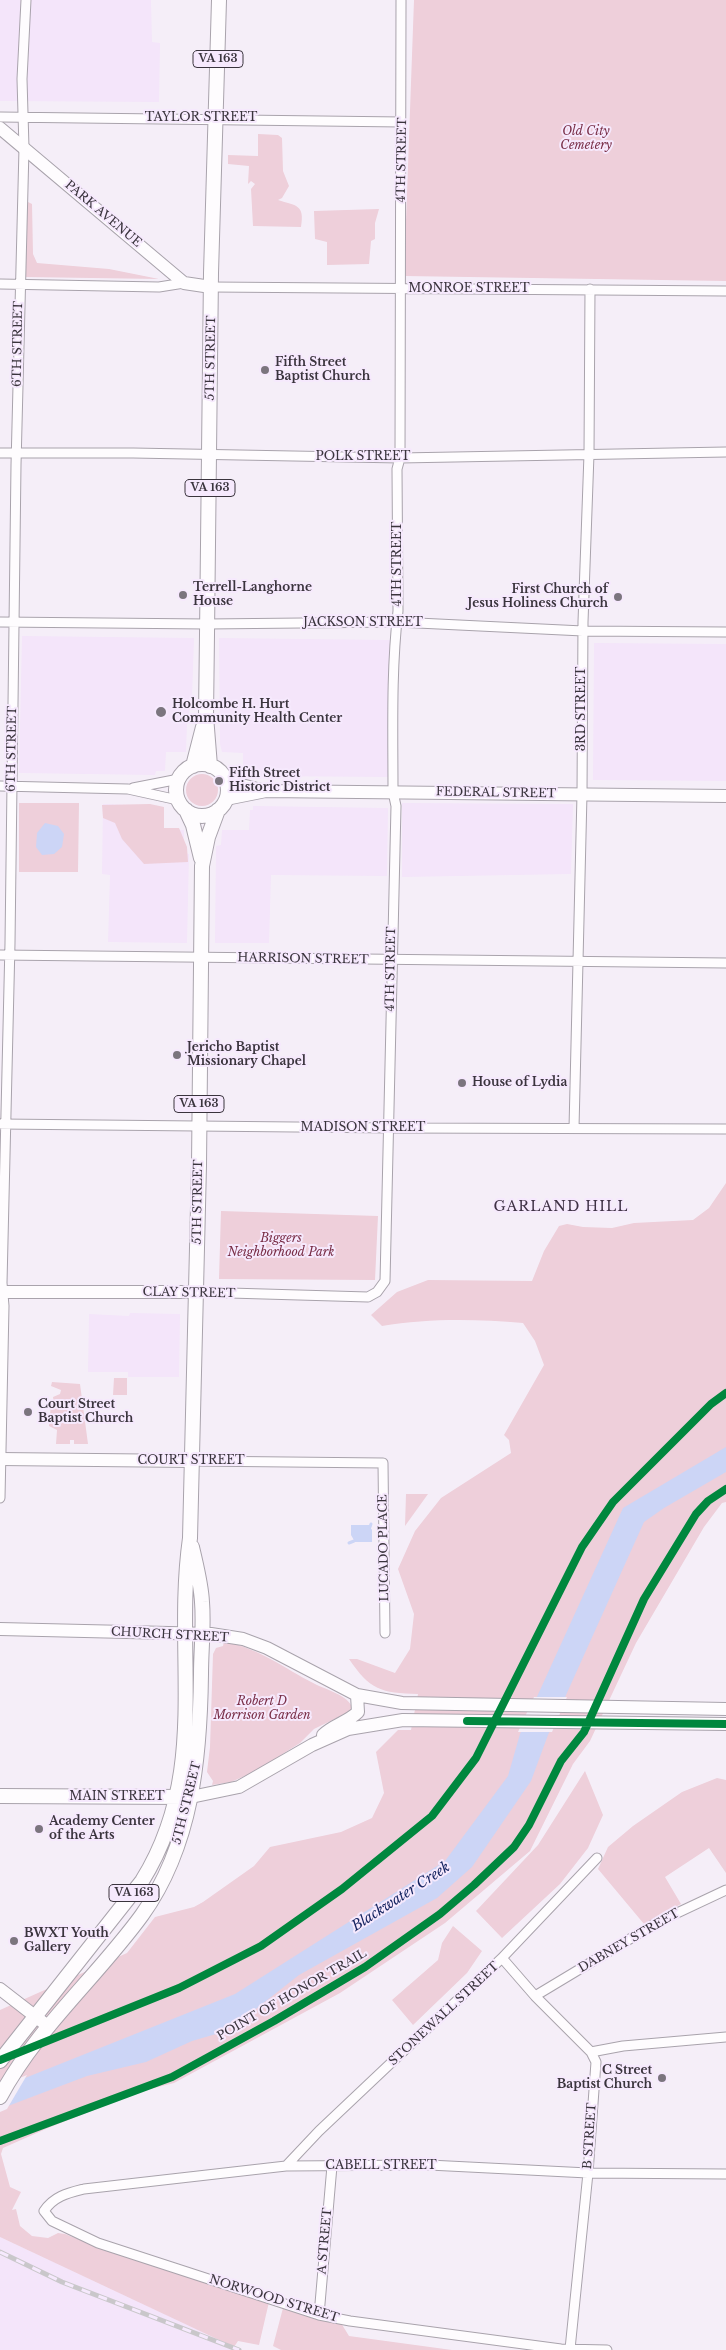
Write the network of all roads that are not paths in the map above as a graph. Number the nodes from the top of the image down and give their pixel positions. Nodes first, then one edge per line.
1 (26, 0) edge
2 (219, 0) edge
3 (401, 0) edge
4 (0, 117) edge
5 (22, 117) junction
6 (216, 118) junction
7 (402, 122) junction
8 (0, 128) edge
9 (24, 148) junction
10 (184, 282) junction
11 (0, 284) edge
12 (20, 284) junction
13 (211, 287) junction
14 (401, 288) junction
15 (590, 289) junction
16 (726, 291) edge
17 (726, 452) edge
18 (0, 453) edge
19 (16, 453) junction
20 (210, 454) junction
21 (589, 454) junction
22 (400, 458) junction
23 (0, 622) edge
24 (14, 622) junction
25 (397, 622) junction
26 (207, 624) junction
27 (582, 631) junction
28 (726, 632) edge
29 (206, 716) junction
30 (193, 766) junction
31 (210, 766) junction
32 (179, 779) junction
33 (226, 781) junction
34 (0, 786) edge
35 (12, 786) junction
36 (128, 789) junction
37 (266, 791) junction
38 (393, 792) junction
39 (582, 794) junction
40 (726, 796) edge
41 (182, 805) junction
42 (222, 805) junction
43 (202, 866) junction
44 (0, 955) edge
45 (10, 955) junction
46 (201, 957) junction
47 (392, 960) junction
48 (578, 962) junction
49 (726, 963) edge
50 (3, 1124) edge
51 (199, 1127) junction
52 (390, 1128) junction
53 (574, 1128) junction
54 (726, 1129) edge
55 (2, 1292) edge
56 (195, 1292) junction
57 (1, 1459) edge
58 (192, 1461) junction
59 (383, 1464) joint
60 (0, 1498) edge
61 (190, 1538) junction
62 (0, 1629) edge
63 (385, 1633) dead end
64 (186, 1634) junction
65 (202, 1634) junction
66 (357, 1695) junction
67 (726, 1709) edge
68 (726, 1724) edge
69 (312, 1746) junction
70 (0, 1796) edge
71 (184, 1797) junction
72 (597, 1858) dead end
73 (726, 1890) edge
74 (502, 1958) junction
75 (4, 1992) edge
76 (536, 1996) junction
77 (34, 2015) junction
78 (49, 2027) junction
79 (726, 2037) edge
80 (591, 2052) junction
81 (0, 2061) edge
82 (0, 2096) edge
83 (286, 2166) junction
84 (332, 2166) junction
85 (588, 2173) junction
86 (726, 2174) edge
87 (44, 2211) joint
88 (319, 2315) junction
89 (570, 2349) edge
90 (607, 2350) edge

1 - 5 street, 6TH STREET
2 - 6 main road, 5TH STREET / VA 163
3 - 7 street, 4TH STREET
4 - 5 street, TAYLOR STREET
5 - 6 street, TAYLOR STREET
5 - 9 street, 6TH STREET
6 - 7 street, TAYLOR STREET
6 - 13 main road, 5TH STREET / VA 163
7 - 14 street, 4TH STREET
8 - 9 main road, PARK AVENUE
9 - 10 main road, PARK AVENUE
9 - 12 street, 6TH STREET
10 - 12 street
10 - 13 main road, PARK AVENUE
11 - 12 street
12 - 19 street, 6TH STREET
13 - 14 street, MONROE STREET
13 - 20 main road, 5TH STREET / VA 163
14 - 15 street, MONROE STREET
14 - 22 street, 4TH STREET
15 - 16 street, MONROE STREET
15 - 21 street, 3RD STREET
17 - 21 street, POLK STREET
18 - 19 street, POLK STREET
19 - 20 street, POLK STREET
19 - 24 street, 6TH STREET
20 - 22 street, POLK STREET
20 - 26 main road, 5TH STREET / VA 163
21 - 22 street, POLK STREET
21 - 27 street, 3RD STREET
22 - 25 street, 4TH STREET
23 - 24 street, JACKSON STREET
24 - 26 street, JACKSON STREET
24 - 35 street, 6TH STREET
25 - 26 street, JACKSON STREET
25 - 27 street, JACKSON STREET
25 - 38 street, 4TH STREET
26 - 29 main road, 5TH STREET / VA 163
27 - 28 street, JACKSON STREET
27 - 39 street, 3RD STREET
29 - 30 main road, 5TH STREET / VA 163
29 - 31 main road, 5TH STREET / VA 163
30 - 31 main road
30 - 32 main road
31 - 33 main road
32 - 36 street
32 - 41 main road
33 - 37 main road, FEDERAL STREET
33 - 42 main road
34 - 35 street
35 - 36 street
35 - 45 street, 6TH STREET
36 - 41 street
37 - 38 main road, FEDERAL STREET
37 - 42 main road, FEDERAL STREET
38 - 39 main road, FEDERAL STREET
38 - 47 street, 4TH STREET
39 - 40 main road, FEDERAL STREET
39 - 48 street, 3RD STREET
41 - 42 main road
41 - 43 main road, 5TH STREET / VA 163
42 - 43 main road, 5TH STREET / VA 163
43 - 46 main road, 5TH STREET / VA 163
44 - 45 street, HARRISON STREET
45 - 46 street, HARRISON STREET
45 - 50 street, 6TH STREET
46 - 47 street, HARRISON STREET
46 - 51 main road, 5TH STREET / VA 163
47 - 48 street, HARRISON STREET
47 - 52 street, 4TH STREET
48 - 49 street, HARRISON STREET
48 - 53 street, 3RD STREET
50 - 51 street, MADISON STREET
50 - 55 street, 6TH STREET
51 - 52 street, MADISON STREET
51 - 56 main road, 5TH STREET / VA 163
52 - 53 street, MADISON STREET
52 - 56 street, CLAY STREET
53 - 54 street, MADISON STREET
55 - 56 main road, CLAY STREET
55 - 57 street, 6TH STREET
56 - 58 main road, 5TH STREET / VA 163
57 - 58 main road, COURT STREET
57 - 60 street, 6TH STREET
58 - 59 street, COURT STREET
58 - 61 main road, 5TH STREET / VA 163
59 - 63 street, LUCADO PLACE
61 - 64 main road, 5TH STREET / VA 163
61 - 65 main road, 5TH STREET
62 - 64 main road, CHURCH STREET
64 - 65 main road, CHURCH STREET
64 - 71 main road, 5TH STREET / VA 163
65 - 66 main road, CHURCH STREET
65 - 71 main road, 5TH STREET
66 - 67 main road, CHURCH STREET
66 - 69 main road
68 - 69 main road
69 - 71 main road, MAIN STREET
70 - 71 main road, MAIN STREET
71 - 77 main road, 5TH STREET / VA 163
71 - 78 main road, 5TH STREET
72 - 74 street, STONEWALL STREET
73 - 76 street, DABNEY STREET
74 - 76 street
74 - 83 street, STONEWALL STREET
75 - 77 main road
76 - 80 street
77 - 78 main road
77 - 81 main road, 5TH STREET
78 - 82 main road, 5TH STREET
79 - 80 street
80 - 85 street, B STREET
83 - 84 street, CABELL STREET
83 - 87 street, CABELL STREET
84 - 85 street, CABELL STREET
84 - 88 street, A STREET
85 - 86 street, CABELL STREET
85 - 89 street, B STREET
87 - 88 street, NORWOOD STREET
88 - 89 street, NORWOOD STREET
89 - 90 street, NORWOOD STREET

